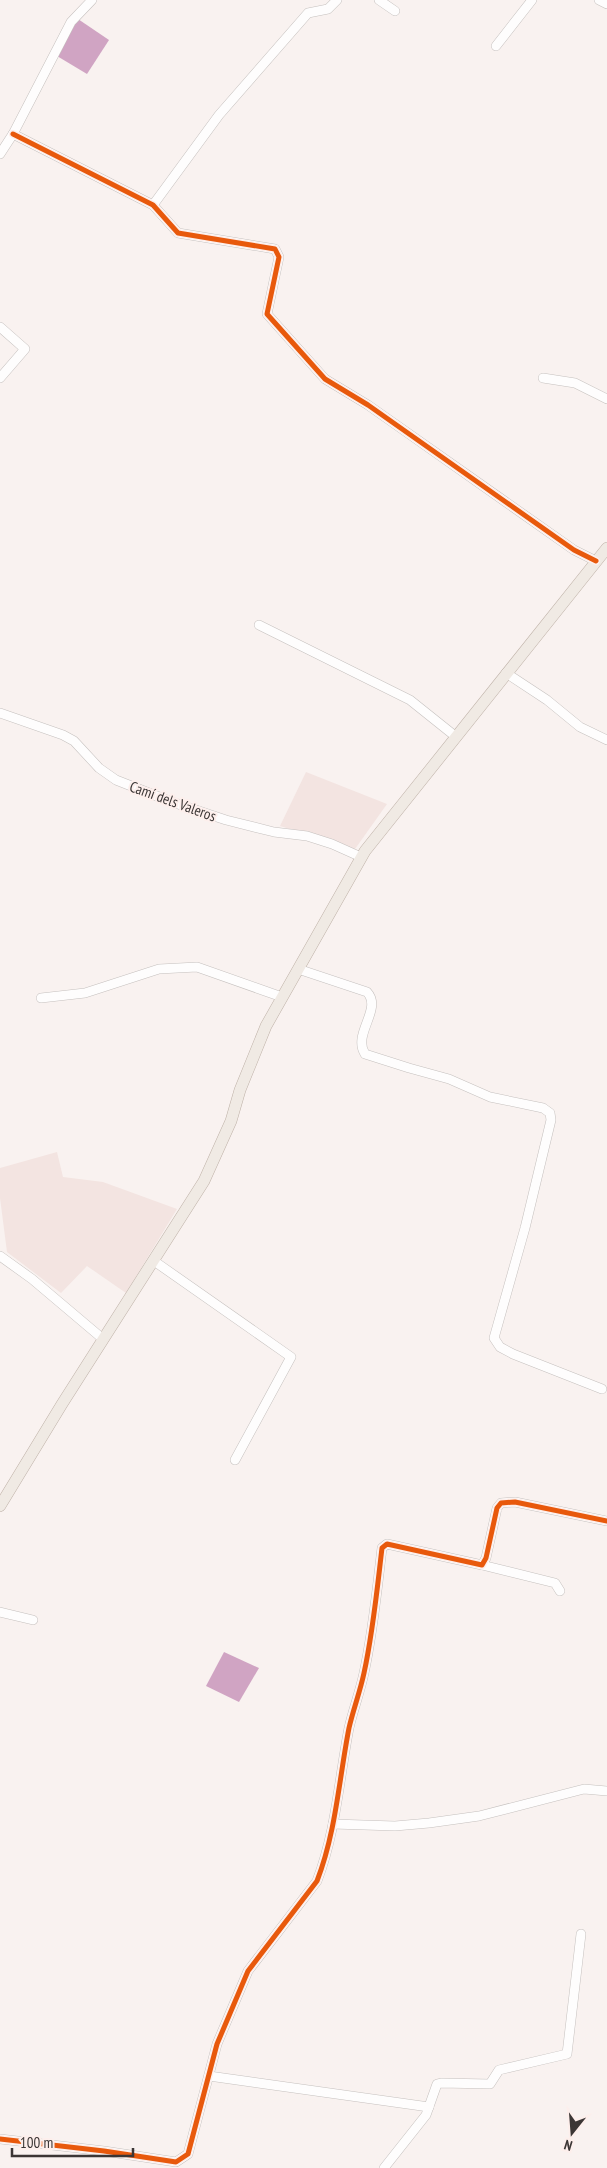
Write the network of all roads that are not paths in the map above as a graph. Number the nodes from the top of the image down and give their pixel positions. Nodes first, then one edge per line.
1 (92, 0) edge
2 (337, 0) edge
3 (379, 0) edge
4 (532, 0) edge
5 (599, 0) edge
6 (607, 4) edge
7 (394, 12) dead end
8 (496, 46) dead end
9 (13, 134) junction
10 (0, 154) edge
11 (153, 204) junction
12 (0, 327) edge
13 (0, 378) edge
14 (543, 378) dead end
15 (607, 399) edge
16 (607, 548) edge
17 (596, 561) junction
18 (259, 625) dead end
19 (506, 672) junction
20 (0, 713) edge
21 (455, 736) junction
22 (607, 740) edge
23 (361, 857) junction
24 (298, 968) junction
25 (282, 997) junction
26 (40, 998) dead end
27 (0, 1256) edge
28 (154, 1261) junction
29 (103, 1339) junction
30 (602, 1389) dead end
31 (235, 1460) dead end
32 (0, 1506) edge
33 (607, 1521) edge
34 (482, 1565) junction
35 (560, 1591) dead end
36 (0, 1612) edge
37 (33, 1620) dead end
38 (607, 1791) edge
39 (333, 1824) junction
40 (581, 1934) dead end
41 (209, 2076) junction
42 (429, 2107) junction
43 (0, 2139) edge
44 (384, 2168) edge

1 - 9 street
2 - 11 street
3 - 7 street
4 - 8 street
5 - 6 street
9 - 10 street
9 - 11 street
11 - 17 street
12 - 13 street
14 - 15 street
16 - 17 main road
17 - 19 main road
18 - 21 street
19 - 21 main road
19 - 22 street
20 - 23 street, Camí dels Valeros
21 - 23 main road
23 - 24 main road
24 - 25 main road
24 - 30 street
25 - 26 street
25 - 28 main road
27 - 29 street
28 - 29 main road
28 - 31 street
29 - 32 main road
33 - 34 street
34 - 35 street
34 - 39 street
36 - 37 street
38 - 39 street
39 - 41 street
40 - 42 street
41 - 42 street
41 - 43 street
42 - 44 street

